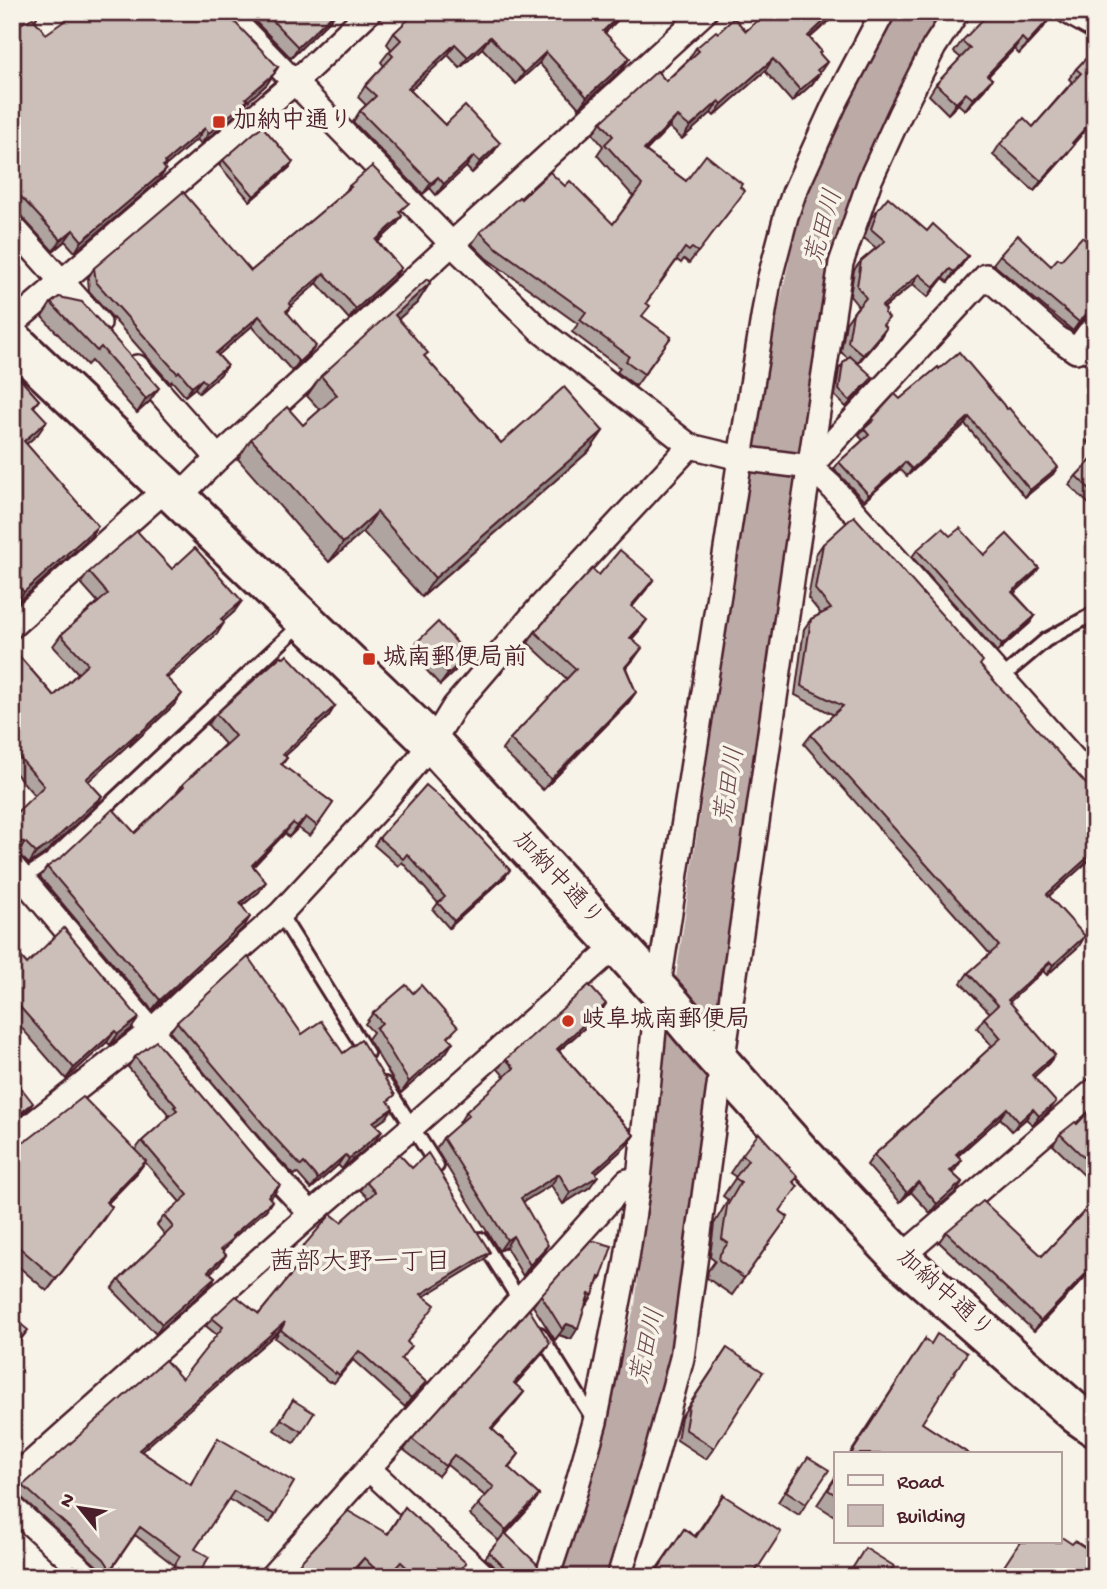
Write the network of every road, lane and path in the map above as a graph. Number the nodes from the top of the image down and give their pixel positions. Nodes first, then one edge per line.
1 (25, 12) edge
2 (226, 12) edge
3 (369, 12) edge
4 (705, 12) edge
5 (883, 12) edge
6 (957, 12) edge
7 (1068, 12) edge
8 (12, 21) edge
9 (1095, 27) edge
10 (295, 82) junction
11 (12, 226) edge
12 (453, 244) junction
13 (63, 282) junction
14 (12, 324) edge
15 (1095, 329) edge
16 (12, 340) edge
17 (1085, 355) edge
18 (690, 446) junction
19 (218, 458) junction
20 (746, 459) junction
21 (805, 466) junction
22 (173, 493) junction
23 (1095, 613) edge
24 (304, 621) junction
25 (12, 626) edge
26 (1001, 678) junction
27 (432, 743) junction
28 (1095, 783) edge
29 (16, 877) edge
30 (280, 914) junction
31 (617, 945) junction
32 (665, 997) junction
33 (152, 1030) junction
34 (717, 1059) junction
35 (1095, 1090) edge
36 (412, 1127) junction
37 (12, 1140) edge
38 (441, 1173) edge
39 (639, 1179) junction
40 (311, 1213) junction
41 (476, 1231) edge
42 (900, 1258) junction
43 (526, 1311) junction
44 (595, 1422) junction
45 (1095, 1427) edge
46 (369, 1469) junction
47 (12, 1480) edge
48 (12, 1507) edge
49 (89, 1577) edge
50 (271, 1577) edge
51 (485, 1577) edge
52 (547, 1577) edge
53 (619, 1577) edge

1 - 8 street
2 - 10 street
3 - 10 street
4 - 12 street
5 - 20 street
6 - 21 street
7 - 9 street
10 - 12 street
10 - 13 street
11 - 13 street
12 - 18 street
12 - 19 street
13 - 14 street
13 - 19 street
15 - 17 street
16 - 22 highway, 加納中通り
17 - 21 street
18 - 20 street
18 - 27 street
19 - 22 street
20 - 21 street
20 - 32 street
21 - 26 street
21 - 34 street
22 - 24 highway, 加納中通り
22 - 25 street
23 - 26 lane
24 - 27 highway, 加納中通り
24 - 29 lane
26 - 28 street
27 - 30 street
27 - 31 highway, 加納中通り
29 - 33 street
30 - 33 street
30 - 36 lane
31 - 32 highway, 加納中通り
31 - 36 street
32 - 34 highway, 加納中通り
32 - 39 street
33 - 37 street
33 - 40 street
34 - 42 highway, 加納中通り
34 - 53 street
35 - 42 street
36 - 38 lane
36 - 40 street
39 - 43 street
39 - 44 street
40 - 47 street
41 - 43 lane
42 - 45 highway, 加納中通り
43 - 44 lane
43 - 46 street
44 - 52 street
46 - 50 street
46 - 51 street
48 - 49 street

